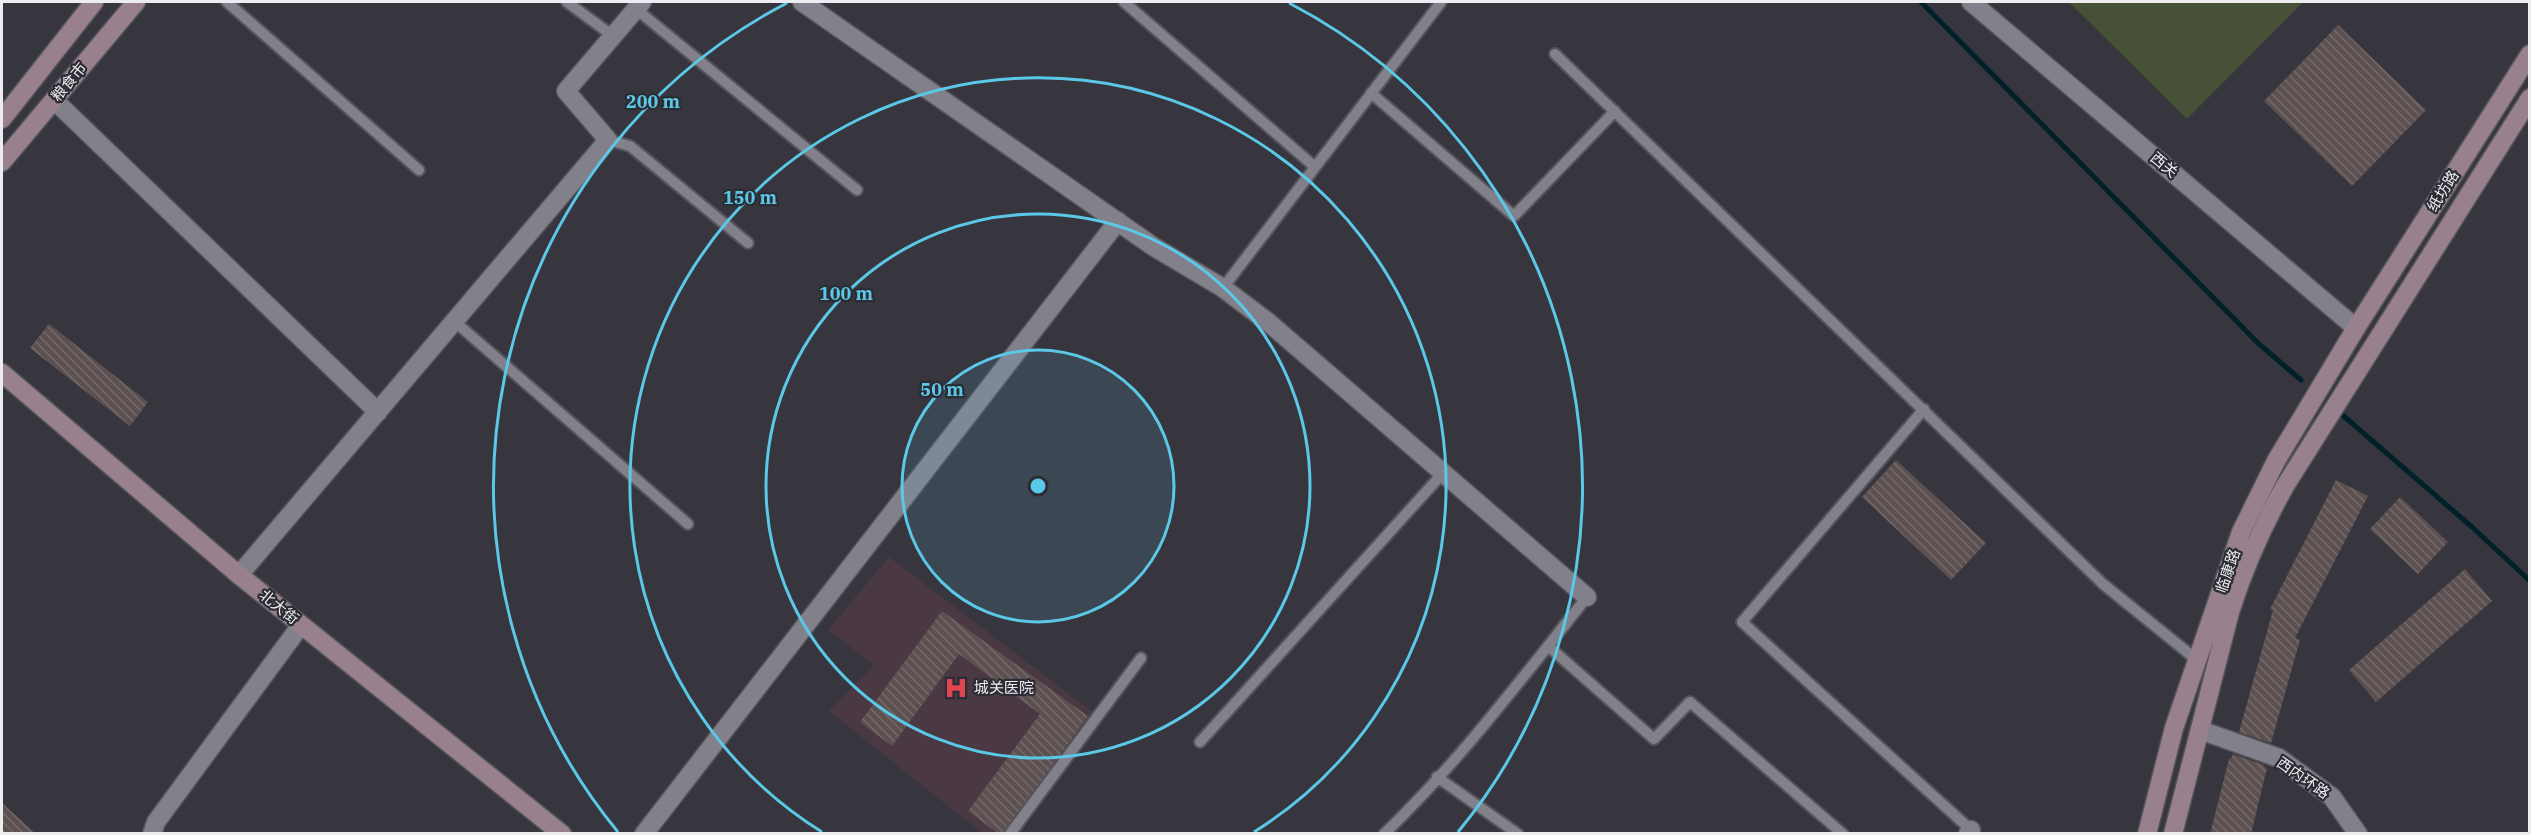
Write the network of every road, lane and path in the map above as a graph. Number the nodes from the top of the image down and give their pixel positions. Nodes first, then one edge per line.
1 (94, 2) edge
2 (136, 2) edge
3 (227, 2) edge
4 (567, 2) edge
5 (802, 2) edge
6 (1124, 2) edge
7 (1441, 2) edge
8 (1971, 2) edge
9 (639, 5) edge
10 (613, 36) junction
11 (1555, 54) dead end
12 (2529, 54) edge
13 (1371, 93) junction
14 (2529, 98) edge
15 (54, 100) junction
16 (1615, 111) junction
17 (2, 119) edge
18 (608, 140) junction
19 (2, 162) edge
20 (1315, 167) junction
21 (419, 170) dead end
22 (857, 190) dead end
23 (1118, 221) junction
24 (748, 243) dead end
25 (1223, 288) junction
26 (454, 321) junction
27 (2356, 328) junction
28 (2377, 338) joint
29 (2, 373) edge
30 (1924, 409) junction
31 (378, 412) junction
32 (1443, 473) junction
33 (688, 524) dead end
34 (239, 575) junction
35 (1587, 597) joint
36 (301, 625) junction
37 (1548, 646) junction
38 (1141, 658) dead end
39 (2197, 660) junction
40 (2200, 730) junction
41 (1200, 742) dead end
42 (1437, 777) junction
43 (1969, 832) edge
44 (152, 834) edge
45 (562, 834) edge
46 (644, 834) edge
47 (1010, 834) edge
48 (1384, 834) edge
49 (1518, 834) edge
50 (1844, 834) edge
51 (2147, 834) edge
52 (2173, 834) edge
53 (2358, 834) edge

1 - 17 main road, 粮食市
2 - 15 main road, 粮食市
3 - 21 lane
4 - 10 lane
5 - 23 street
6 - 20 lane
7 - 13 lane
8 - 27 street, 西关
9 - 10 street
9 - 22 lane
10 - 18 street
11 - 16 lane
12 - 27 main road, 纸坊路
13 - 16 lane
13 - 20 lane
14 - 28 main road, 纸坊路
15 - 19 main road, 粮食市
15 - 31 street
16 - 30 lane
18 - 24 lane
18 - 26 street
20 - 25 lane
23 - 25 street
23 - 46 street
25 - 32 street
26 - 31 street
26 - 33 lane
27 - 39 main road, 临康路
28 - 40 main road, 临康路
29 - 34 main road, 北大街
30 - 39 lane
30 - 43 lane
31 - 34 street
32 - 35 street
32 - 41 lane
34 - 36 main road, 北大街
35 - 37 lane
36 - 44 street
36 - 45 main road, 北大街
37 - 42 lane
37 - 50 lane
38 - 47 lane
39 - 51 main road, 临康路
40 - 52 main road, 临康路
40 - 53 street, 西内环路
42 - 48 lane
42 - 49 lane

